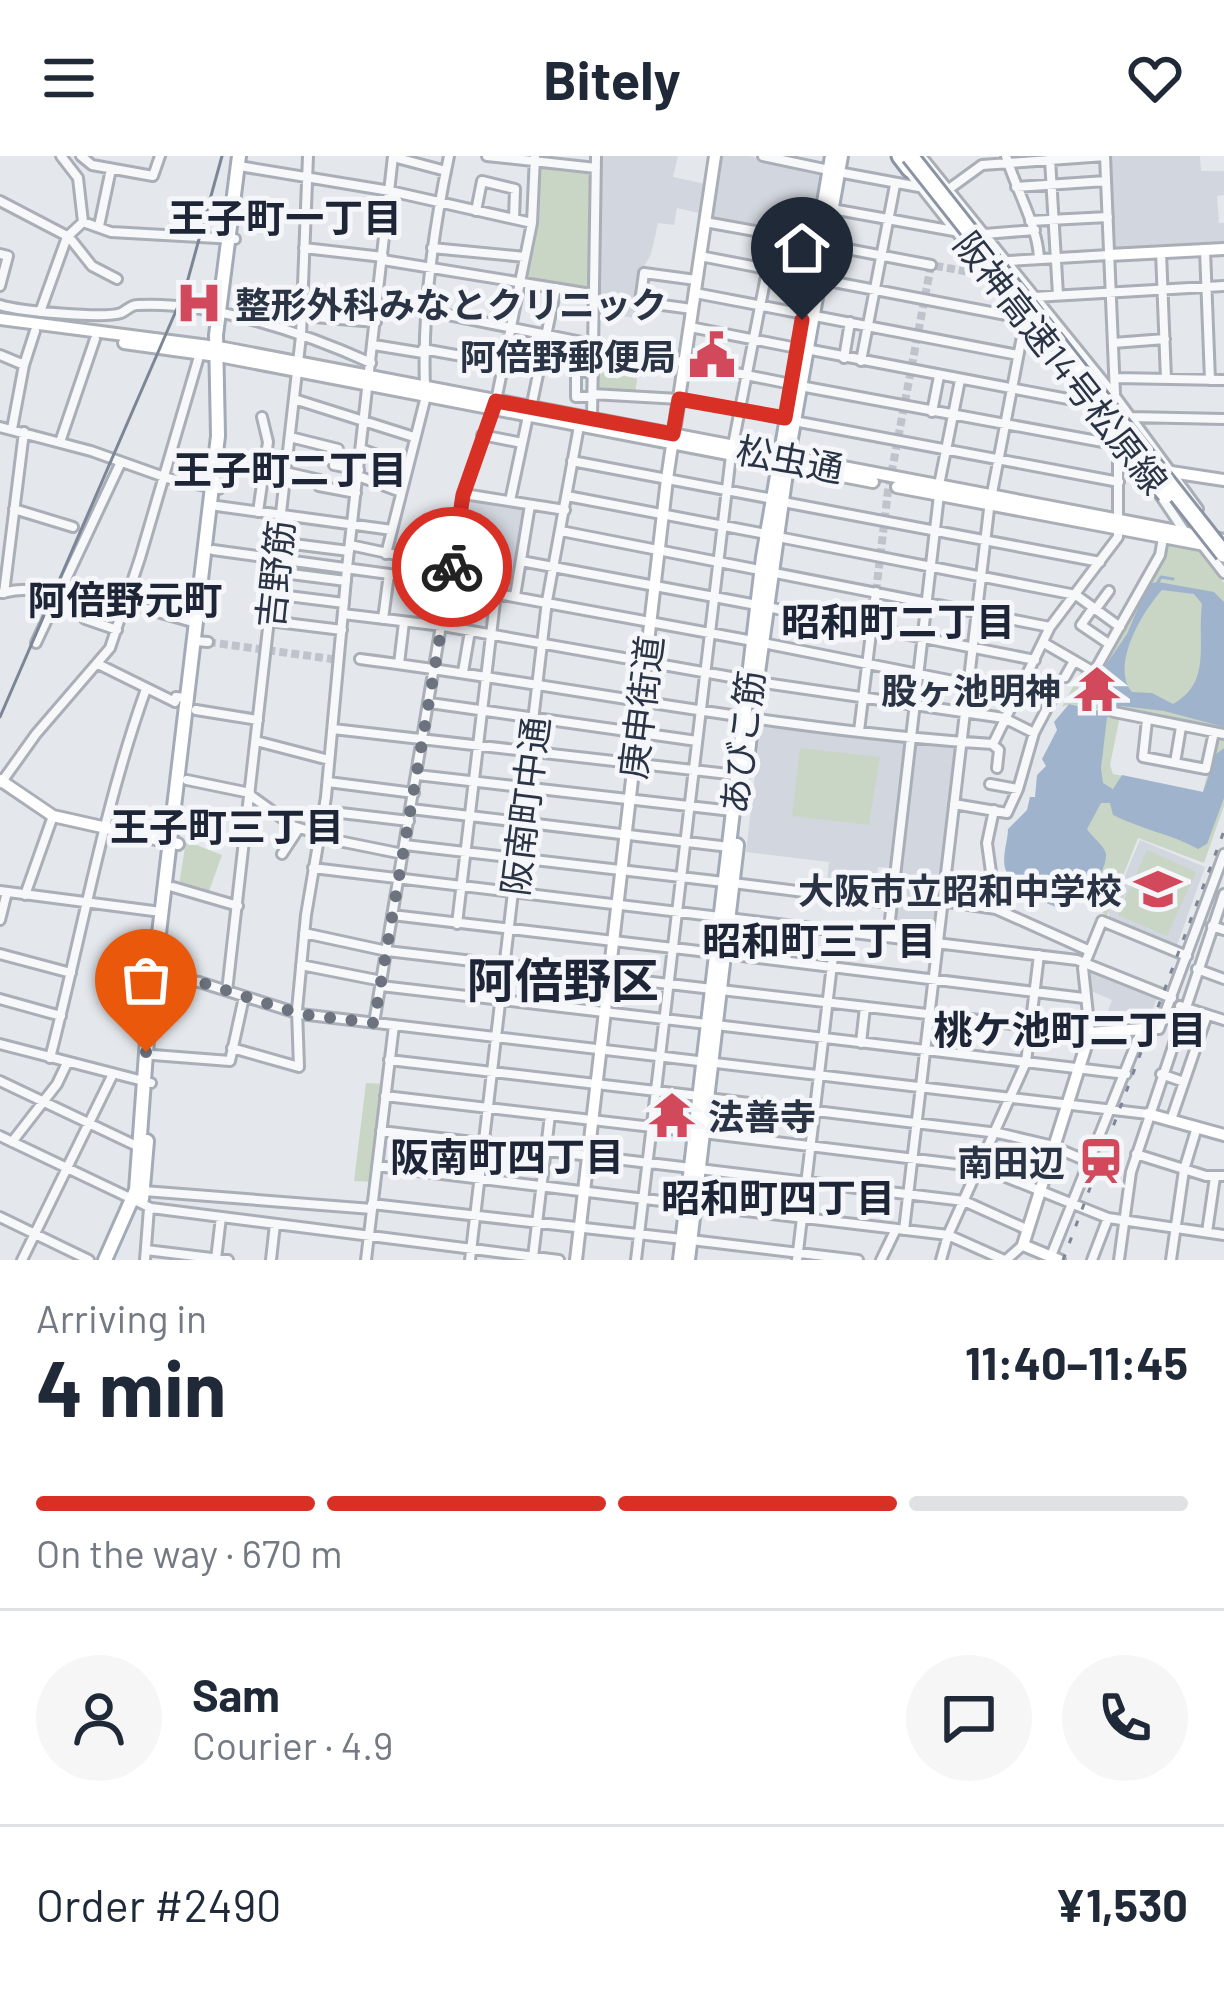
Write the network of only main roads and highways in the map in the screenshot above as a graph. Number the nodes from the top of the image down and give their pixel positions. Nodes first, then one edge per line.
1 (841, 156) edge
2 (898, 156) edge
3 (917, 156) edge
4 (242, 161) edge
5 (833, 166) edge
6 (820, 243) junction
7 (216, 488) junction
8 (1223, 545) edge
9 (1224, 570) edge
10 (202, 641) junction
11 (192, 704) junction
12 (748, 719) junction
13 (175, 843) junction
14 (728, 882) junction
15 (161, 976) junction
16 (147, 1083) junction
17 (142, 1200) junction
18 (109, 1260) edge
19 (684, 1260) edge

1 - 5 main road, あびこ筋
2 - 9 highway, 阪神高速14号松原線, bridge
3 - 8 highway, 阪神高速14号松原線, bridge
4 - 7 main road
5 - 6 main road, あびこ筋
5 - 6 main road, あびこ筋
6 - 12 main road, あびこ筋
7 - 10 main road
7 - 10 main road
10 - 11 main road
11 - 13 main road
11 - 13 main road
12 - 14 main road, あびこ筋
12 - 14 main road, あびこ筋
13 - 15 main road
13 - 15 main road
14 - 19 main road, あびこ筋
15 - 16 main road
15 - 16 main road
16 - 17 main road
16 - 17 main road
17 - 18 main road

